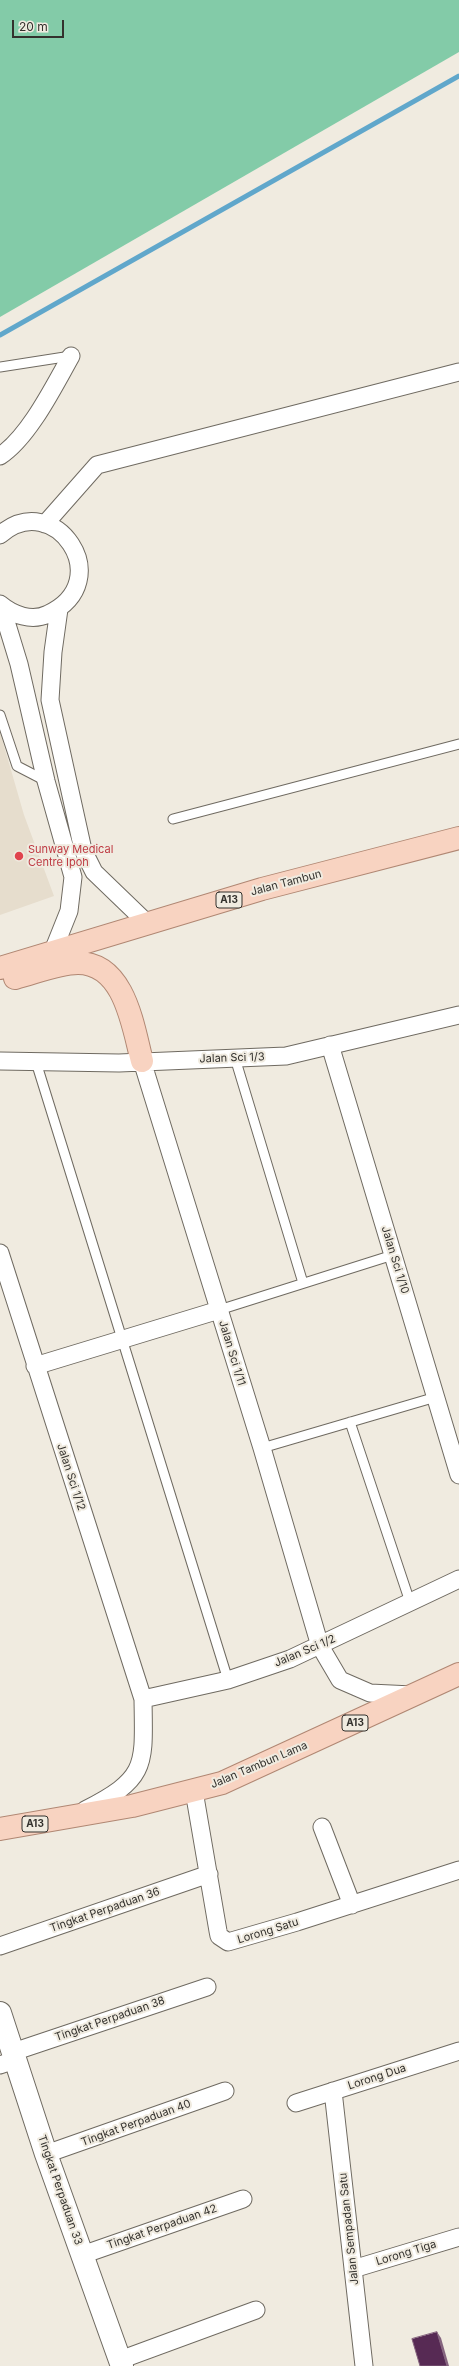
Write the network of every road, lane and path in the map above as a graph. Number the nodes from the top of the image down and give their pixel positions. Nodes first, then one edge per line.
1 (71, 356) joint
2 (0, 367) edge
3 (459, 372) edge
4 (0, 456) edge
5 (45, 524) junction
6 (0, 536) edge
7 (0, 604) edge
8 (59, 609) junction
9 (0, 715) edge
10 (459, 744) edge
11 (46, 781) junction
12 (173, 819) dead end
13 (459, 838) edge
14 (149, 924) junction
15 (53, 951) junction
16 (0, 968) edge
17 (0, 981) edge
18 (459, 1015) edge
19 (330, 1046) junction
20 (235, 1058) junction
21 (142, 1061) junction
22 (0, 1062) edge
23 (36, 1062) junction
24 (393, 1255) junction
25 (1, 1260) edge
26 (302, 1284) junction
27 (219, 1310) junction
28 (123, 1339) junction
29 (35, 1366) junction
30 (436, 1396) junction
31 (350, 1422) junction
32 (262, 1448) junction
33 (459, 1475) edge
34 (459, 1579) edge
35 (410, 1602) junction
36 (320, 1646) junction
37 (459, 1674) edge
38 (228, 1680) junction
39 (415, 1695) junction
40 (143, 1700) junction
41 (194, 1791) junction
42 (70, 1818) junction
43 (322, 1827) dead end
44 (0, 1829) edge
45 (459, 1870) edge
46 (210, 1874) junction
47 (352, 1905) junction
48 (0, 1946) edge
49 (207, 1987) dead end
50 (0, 2013) edge
51 (459, 2051) edge
52 (9, 2059) edge
53 (225, 2091) dead end
54 (333, 2092) junction
55 (296, 2103) dead end
56 (46, 2154) junction
57 (243, 2199) dead end
58 (459, 2237) edge
59 (82, 2254) junction
60 (353, 2270) junction
61 (256, 2310) dead end
62 (121, 2363) edge
63 (364, 2366) edge

1 - 2 lane
1 - 4 street
3 - 5 street
5 - 6 street
5 - 8 street
7 - 8 street
7 - 11 street
8 - 14 street
9 - 11 lane
10 - 12 lane
11 - 15 street
13 - 14 main road, Jalan Tambun / A13
14 - 15 main road, Jalan Tambun / A13
15 - 16 main road, Jalan Tambun / A13
17 - 21 main road
18 - 19 street, Jalan Sci 1/3
19 - 20 street, Jalan Sci 1/3
19 - 24 street, Jalan Sci 1/10
20 - 21 street, Jalan Sci 1/3
20 - 26 lane
21 - 23 street, Jalan Sci 1/3
21 - 27 street, Jalan Sci 1/11
22 - 23 street, Jalan Sci 1/3
23 - 28 lane
24 - 26 lane
24 - 30 street, Jalan Sci 1/10
25 - 29 street, Jalan Sci 1/12
26 - 27 lane
27 - 28 street
27 - 32 street, Jalan Sci 1/11
28 - 29 street
28 - 38 lane
29 - 40 street, Jalan Sci 1/12
30 - 31 lane
30 - 33 street, Jalan Sci 1/10
31 - 32 lane
31 - 35 lane
32 - 36 street, Jalan Sci 1/11
34 - 35 street, Jalan Sci 1/2
35 - 36 street, Jalan Sci 1/2
36 - 38 street, Jalan Sci 1/2
36 - 39 street, Jalan Sci 1/11
37 - 39 main road, Jalan Tambun Lama / A13
38 - 40 street, Jalan Sci 1/2
39 - 41 main road, Jalan Tambun Lama / A13
40 - 42 street, Jalan Sci 1/12
41 - 42 main road, Jalan Tambun Lama / A13
41 - 46 street, Lorong Satu
42 - 44 main road, Jalan Tambun Lama / A13
43 - 47 street
45 - 47 street, Lorong Satu
46 - 47 street, Lorong Satu
46 - 48 street, Tingkat Perpaduan 36
49 - 52 street, Tingkat Perpaduan 38
50 - 52 street, Tingkat Perpaduan 33
51 - 54 street, Lorong Dua
52 - 56 street, Tingkat Perpaduan 33
53 - 56 street, Tingkat Perpaduan 40
54 - 55 street, Lorong Dua
54 - 60 street, Jalan Sempadan Satu
56 - 59 street, Tingkat Perpaduan 33
57 - 59 street, Tingkat Perpaduan 42
58 - 60 street, Lorong Tiga
59 - 62 street, Tingkat Perpaduan 33
60 - 63 street, Jalan Sempadan Satu
61 - 62 street

